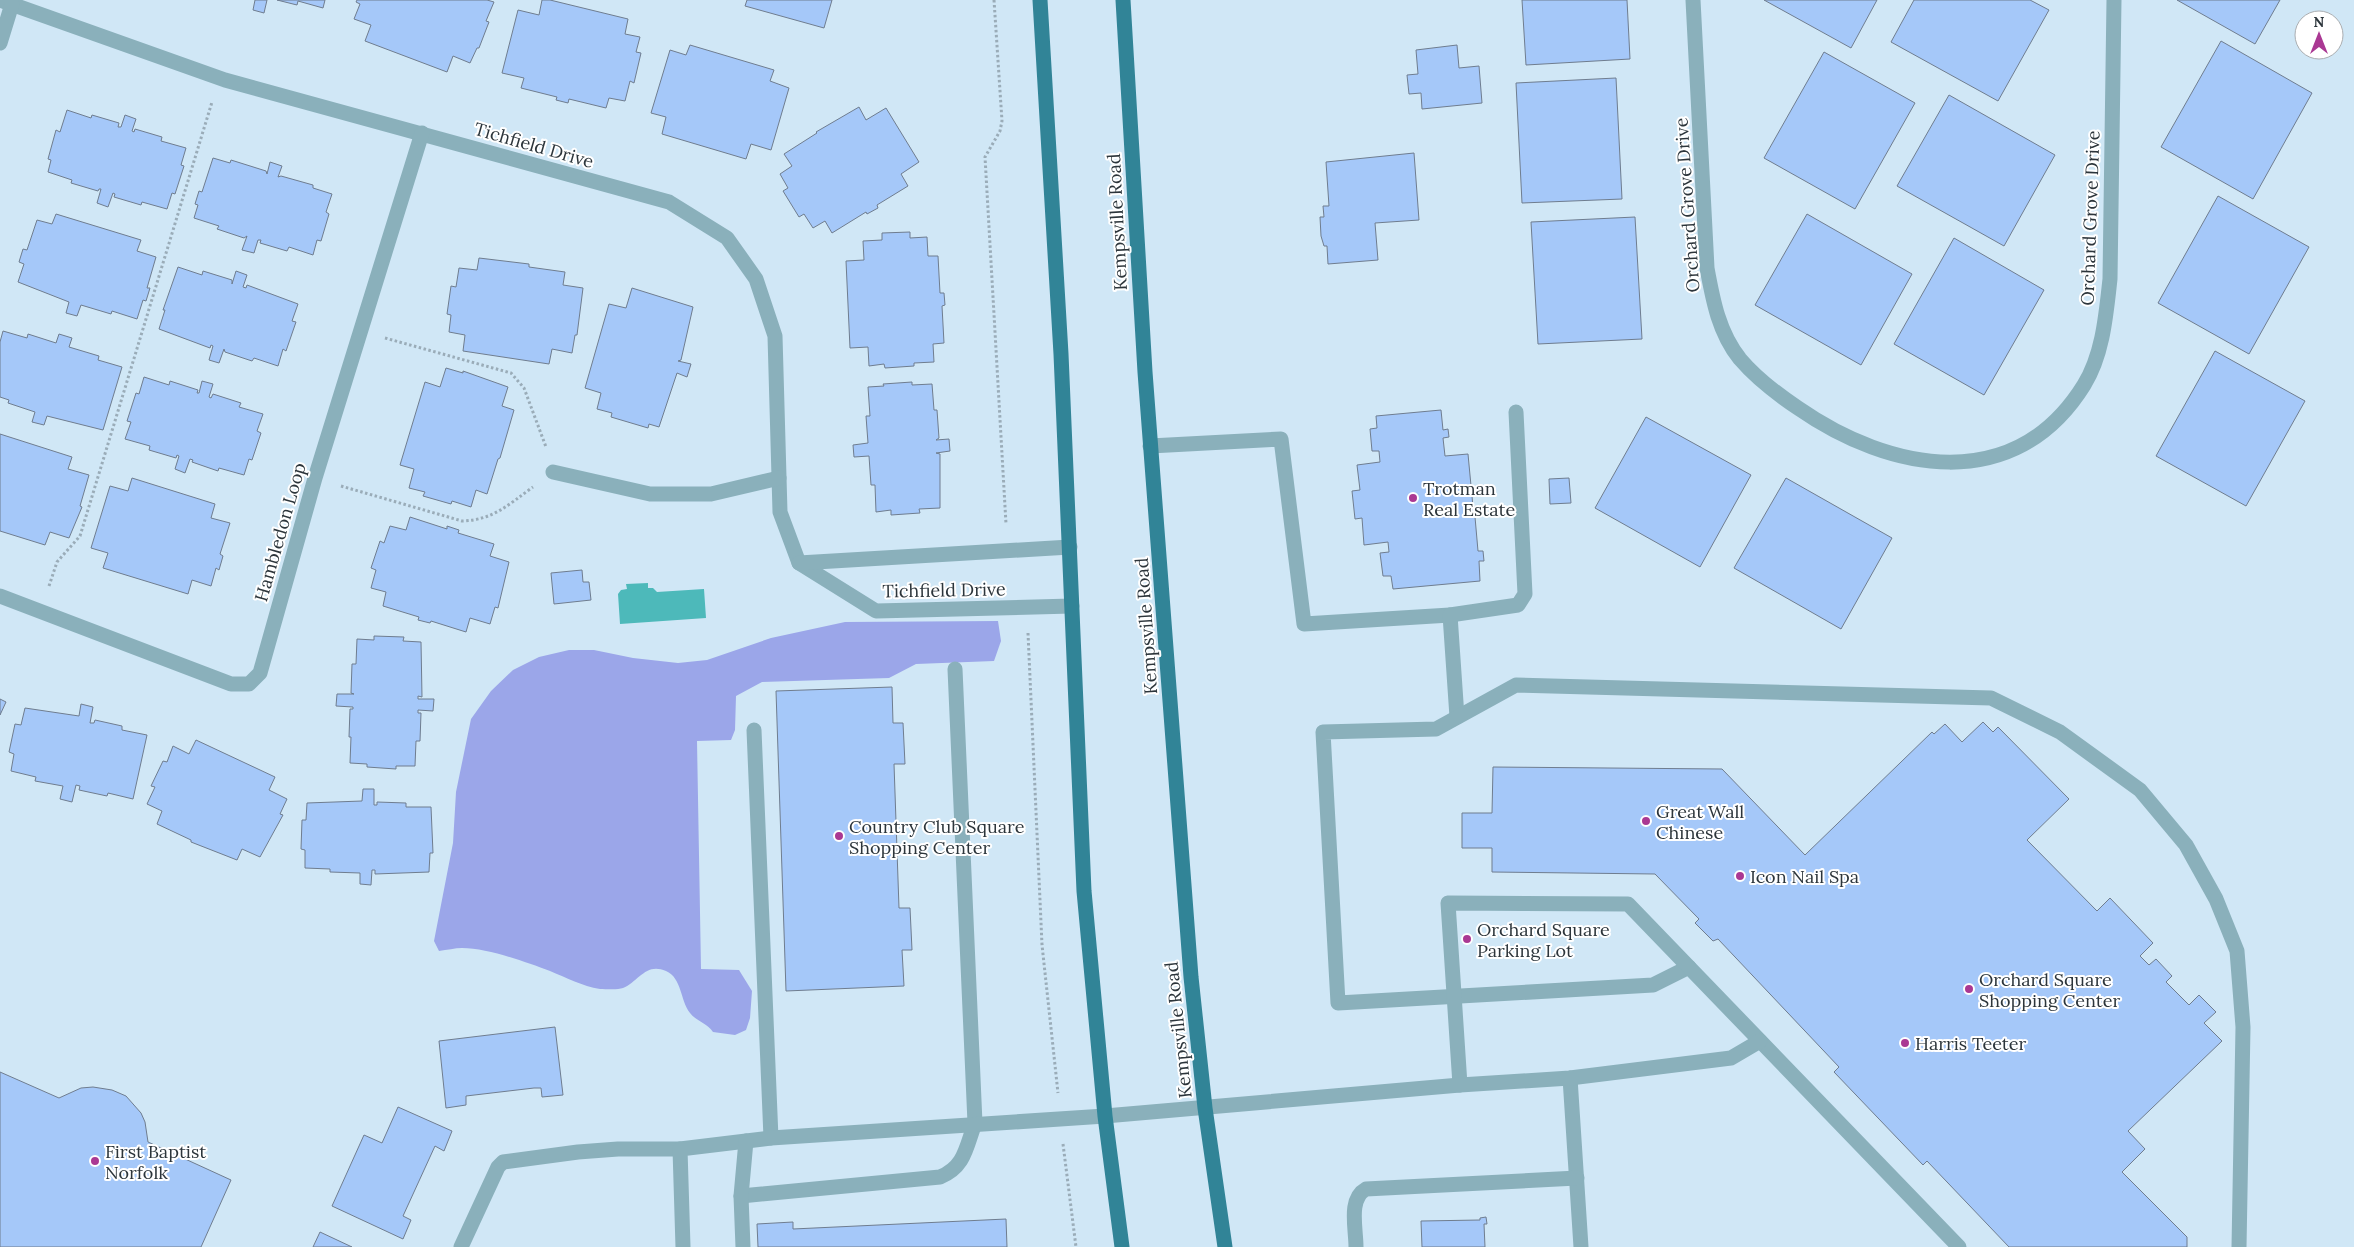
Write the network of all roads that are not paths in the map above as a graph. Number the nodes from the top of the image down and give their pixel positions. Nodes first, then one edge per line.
1 (1040, 0) edge
2 (1123, 0) edge
3 (1693, 0) edge
4 (2114, 0) edge
5 (6, 2) edge
6 (0, 43) edge
7 (422, 133) junction
8 (1516, 412) dead end
9 (1150, 446) junction
10 (553, 472) road end
11 (779, 478) junction
12 (1070, 547) junction
13 (799, 563) junction
14 (0, 596) edge
15 (1072, 606) junction
16 (1450, 615) junction
17 (955, 668) dead end
18 (1457, 717) junction
19 (754, 730) dead end
20 (1689, 966) junction
21 (1454, 997) junction
22 (1760, 1041) junction
23 (1570, 1078) junction
24 (1460, 1085) junction
25 (1205, 1108) junction
26 (1105, 1116) junction
27 (975, 1123) junction
28 (771, 1138) junction
29 (746, 1141) junction
30 (680, 1149) junction
31 (1577, 1178) junction
32 (741, 1196) junction
33 (461, 1247) edge
34 (683, 1247) edge
35 (743, 1247) edge
36 (1122, 1247) edge
37 (1226, 1247) edge
38 (1356, 1247) edge
39 (1581, 1247) edge
40 (1958, 1247) edge
41 (2239, 1247) edge

1 - 12 main road
2 - 9 main road, Kempsville Road
3 - 4 street, Orchard Grove Drive
5 - 6 street
5 - 7 street, Tichfield Drive
7 - 11 street, Tichfield Drive
7 - 14 street, Hambledon Loop
8 - 16 street
9 - 16 street
9 - 25 main road, Kempsville Road
10 - 11 street
11 - 13 street, Tichfield Drive
12 - 13 street, Tichfield Drive
12 - 15 main road
13 - 15 street, Tichfield Drive
15 - 26 main road
16 - 18 street
17 - 27 street
18 - 21 street
18 - 41 street
19 - 28 street
20 - 21 street
20 - 21 street
20 - 22 street
21 - 24 street
22 - 23 street
22 - 40 street
23 - 24 street
23 - 31 street
24 - 25 street
25 - 26 street
25 - 37 main road, Kempsville Road
26 - 27 street
26 - 36 main road
27 - 28 street
27 - 32 street
28 - 29 street
29 - 30 street
29 - 32 street
30 - 33 street
30 - 34 street
31 - 38 street
31 - 39 street
32 - 35 street

